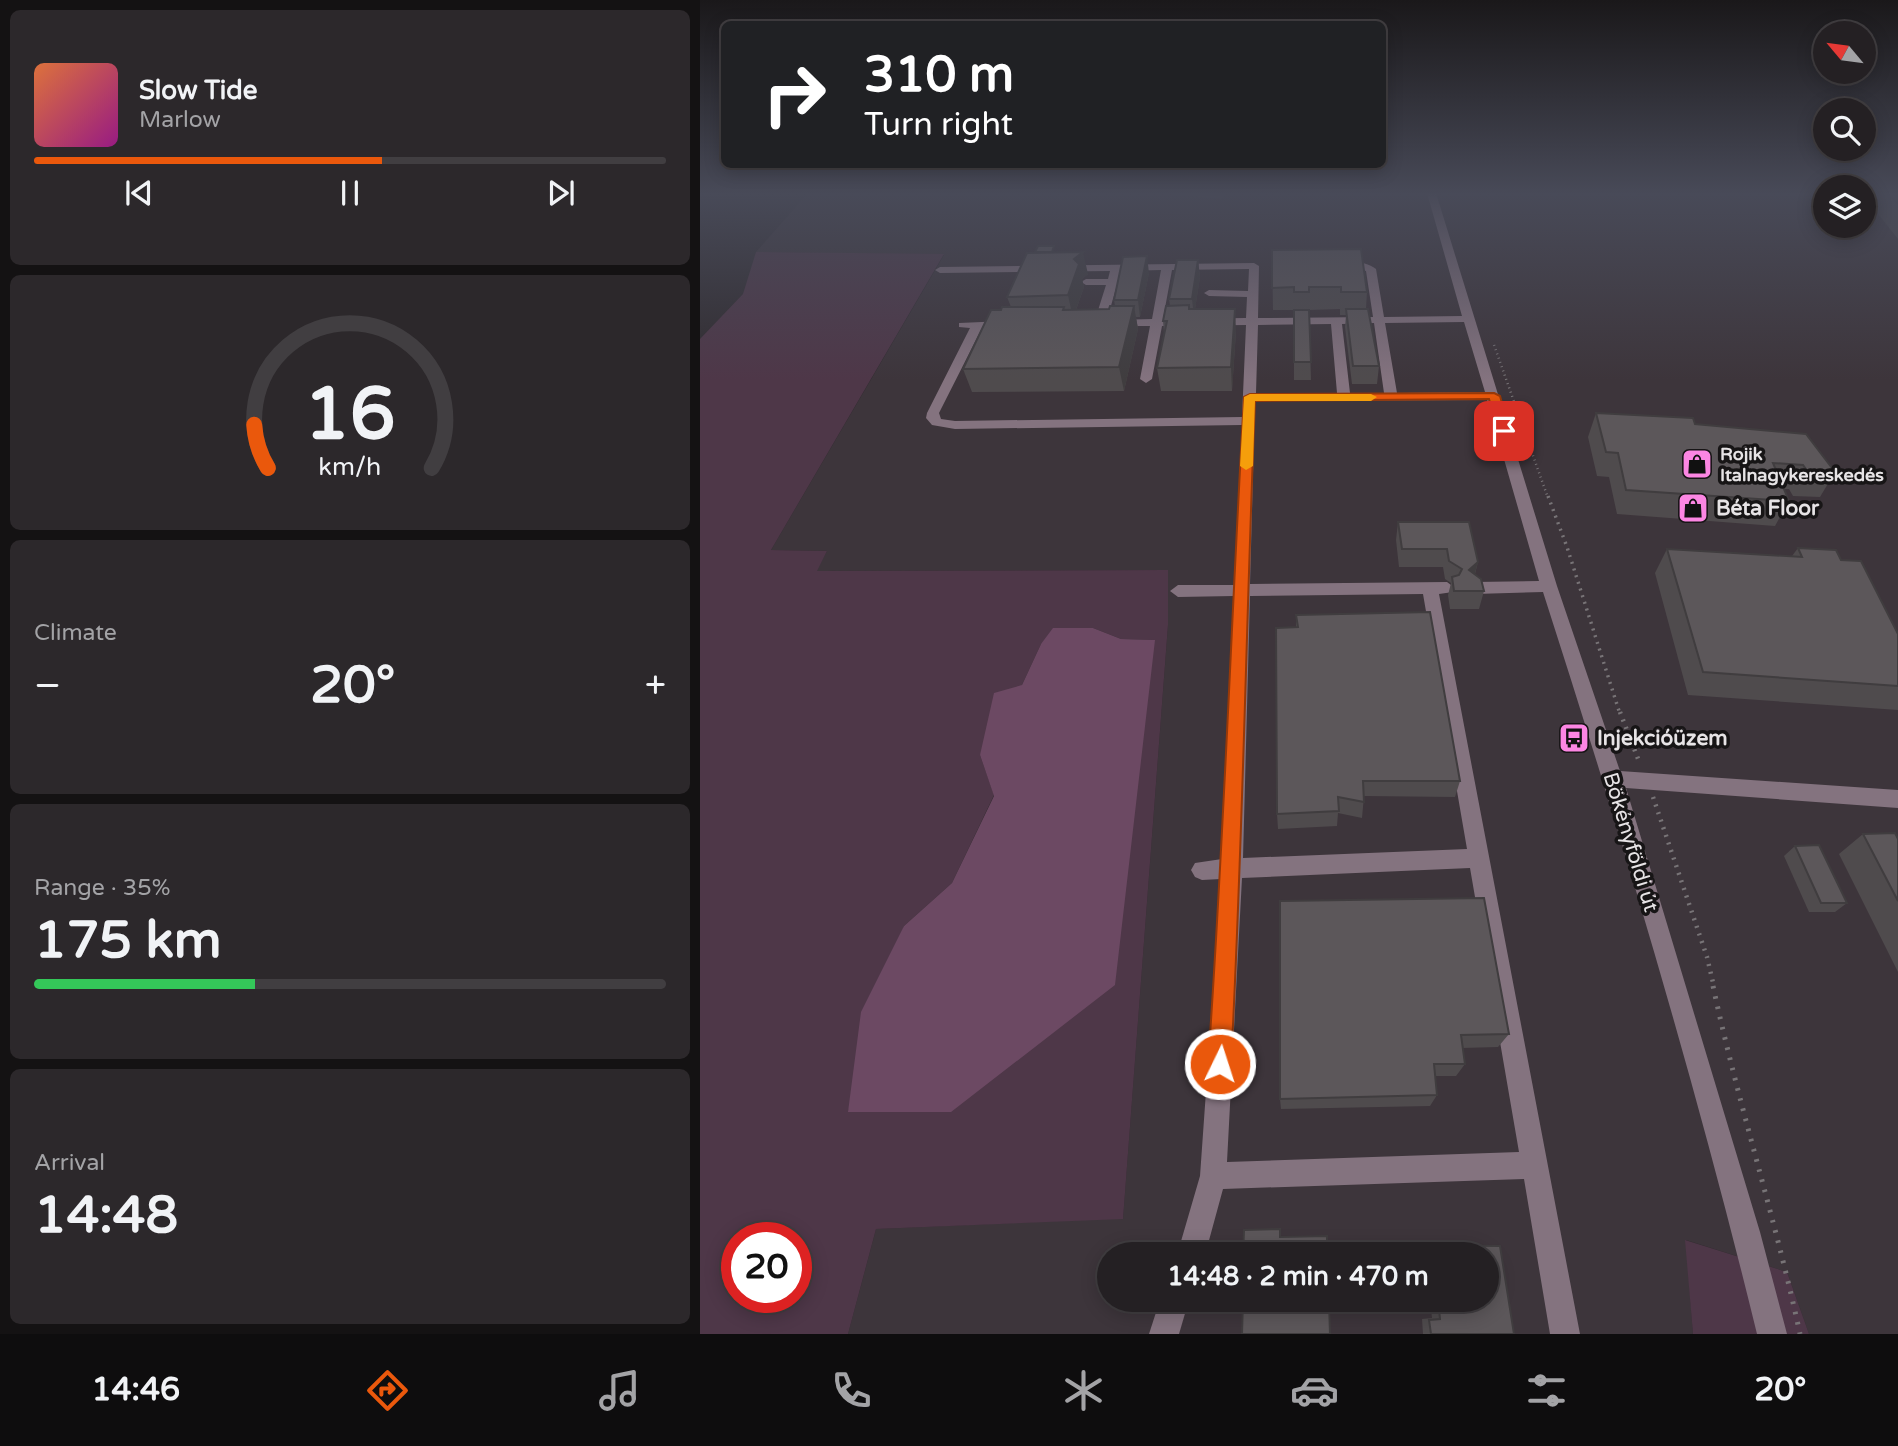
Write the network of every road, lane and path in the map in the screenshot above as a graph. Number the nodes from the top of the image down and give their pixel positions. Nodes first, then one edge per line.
1 (1450, 255) edge
2 (1333, 265) edge
3 (1254, 266) junction
4 (1267, 266) dead end
5 (1167, 268) junction
6 (1116, 269) junction
7 (940, 270) dead end
8 (1086, 282) dead end
9 (1112, 282) junction
10 (1209, 293) dead end
11 (1253, 294) junction
12 (1470, 318) junction
13 (1336, 320) junction
14 (1380, 320) junction
15 (985, 321) junction
16 (1252, 321) junction
17 (1157, 322) junction
18 (1087, 323) edge
19 (1100, 323) junction
20 (1024, 324) edge
21 (963, 325) dead end
22 (1493, 341) dead end
23 (1146, 379) dead end
24 (1494, 396) junction
25 (1250, 397) junction
26 (1391, 397) junction
27 (1344, 398) junction
28 (1248, 421) junction
29 (1549, 586) junction
30 (1475, 588) edge
31 (1240, 590) junction
32 (1178, 591) dead end
33 (1613, 779) junction
34 (1647, 781) junction
35 (1898, 799) edge
36 (1478, 858) junction
37 (1232, 869) junction
38 (1202, 870) dead end
39 (1535, 1165) junction
40 (1213, 1175) junction
41 (1195, 1242) edge
42 (1171, 1312) edge
43 (1164, 1334) edge
44 (1565, 1334) edge
45 (1772, 1334) edge
46 (1800, 1334) edge

1 - 12 street, Bökényföldi út
2 - 14 street
3 - 4 street
3 - 5 street
3 - 11 street
5 - 6 street
5 - 17 street
6 - 7 street
6 - 9 street
8 - 9 street
9 - 19 street
10 - 11 street
11 - 16 street
12 - 14 street
12 - 24 street, Bökényföldi út
13 - 14 street
13 - 16 street
13 - 27 street
14 - 26 street
15 - 20 street
15 - 21 street
15 - 28 street
16 - 17 street
16 - 25 street
17 - 19 street
17 - 23 street
18 - 19 street
22 - 34 path
24 - 26 street
24 - 29 street, Bökényföldi út
25 - 27 street
25 - 28 street
26 - 27 street
28 - 31 street
29 - 30 street
29 - 33 street, Bökényföldi út
31 - 32 street
31 - 36 street
31 - 37 street
33 - 34 street
33 - 45 street, Bökényföldi út
34 - 35 street
34 - 46 path
36 - 37 street
36 - 39 street
37 - 38 street
37 - 40 street
39 - 40 street
39 - 44 street
40 - 41 street
42 - 43 street

